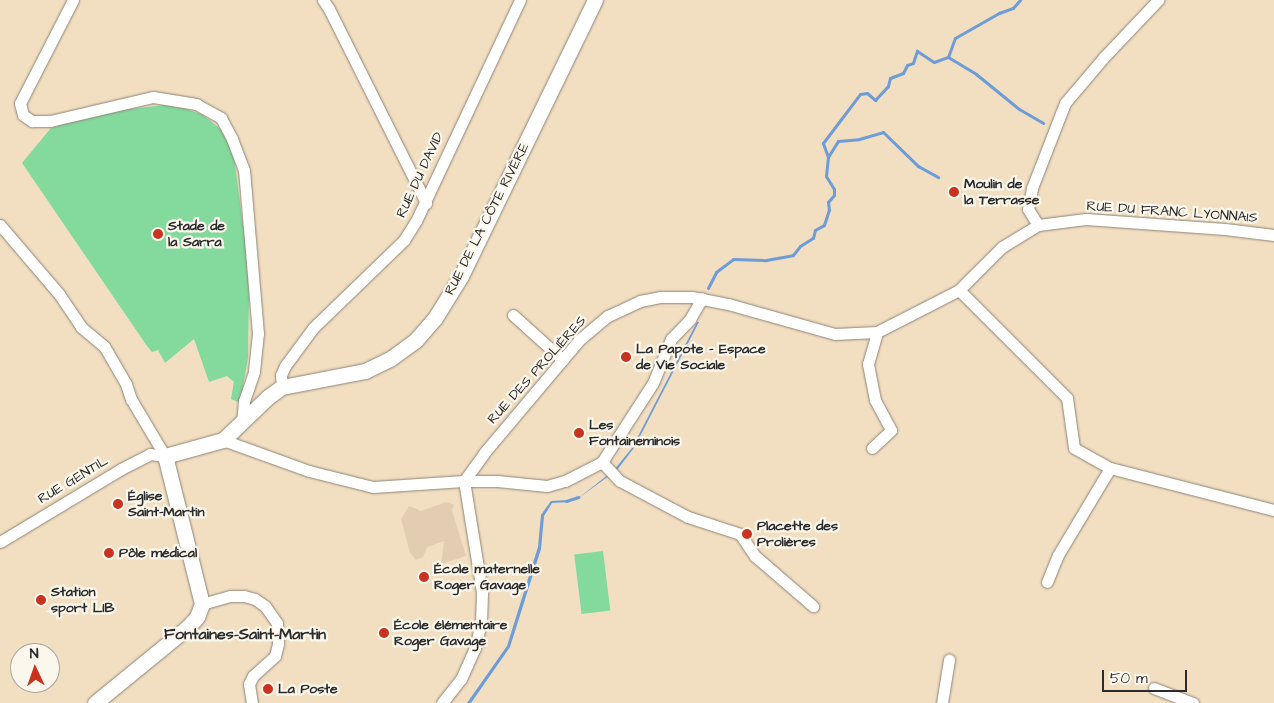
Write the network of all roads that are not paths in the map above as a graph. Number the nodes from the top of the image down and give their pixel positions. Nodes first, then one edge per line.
1 (74, 0) edge
2 (322, 0) edge
3 (520, 0) edge
4 (595, 0) edge
5 (1158, 0) edge
6 (426, 203) junction
7 (0, 225) edge
8 (1038, 225) junction
9 (1274, 235) edge
10 (959, 290) junction
11 (702, 298) junction
12 (513, 315) dead end
13 (877, 332) junction
14 (563, 360) junction
15 (282, 388) junction
16 (242, 424) junction
17 (223, 440) junction
18 (872, 448) dead end
19 (165, 456) junction
20 (602, 462) junction
21 (1110, 468) junction
22 (464, 481) junction
23 (1274, 510) edge
24 (0, 542) edge
25 (1047, 582) dead end
26 (202, 604) junction
27 (813, 606) dead end
28 (949, 660) dead end
29 (1154, 688) dead end
30 (94, 703) edge
31 (252, 703) edge
32 (442, 703) edge
33 (942, 703) edge
34 (1192, 703) edge

1 - 16 street
2 - 6 street
3 - 6 street, RUE DU DAVID
4 - 15 street, RUE DE LA CÔTE RIVÈRE
5 - 8 street
6 - 15 street, RUE DU DAVID
7 - 19 street
8 - 9 street, RUE DU FRANC LYONNAIS
8 - 10 street, RUE DES PROLIÈRES
10 - 13 street, RUE DES PROLIÈRES
10 - 21 street
11 - 13 street, RUE DES PROLIÈRES
11 - 14 street, RUE DES PROLIÈRES
11 - 20 street
12 - 14 street
13 - 18 street
14 - 22 street, RUE DES PROLIÈRES
15 - 16 street, RUE DE LA CÔTE RIVÈRE
16 - 17 street, RUE DE LA CÔTE RIVÈRE
17 - 19 street
17 - 22 street
19 - 24 street, RUE GENTIL
19 - 26 street
20 - 22 street
20 - 27 street
21 - 23 street
21 - 25 street
22 - 32 street
26 - 30 street
26 - 31 street
28 - 33 street
29 - 34 street

